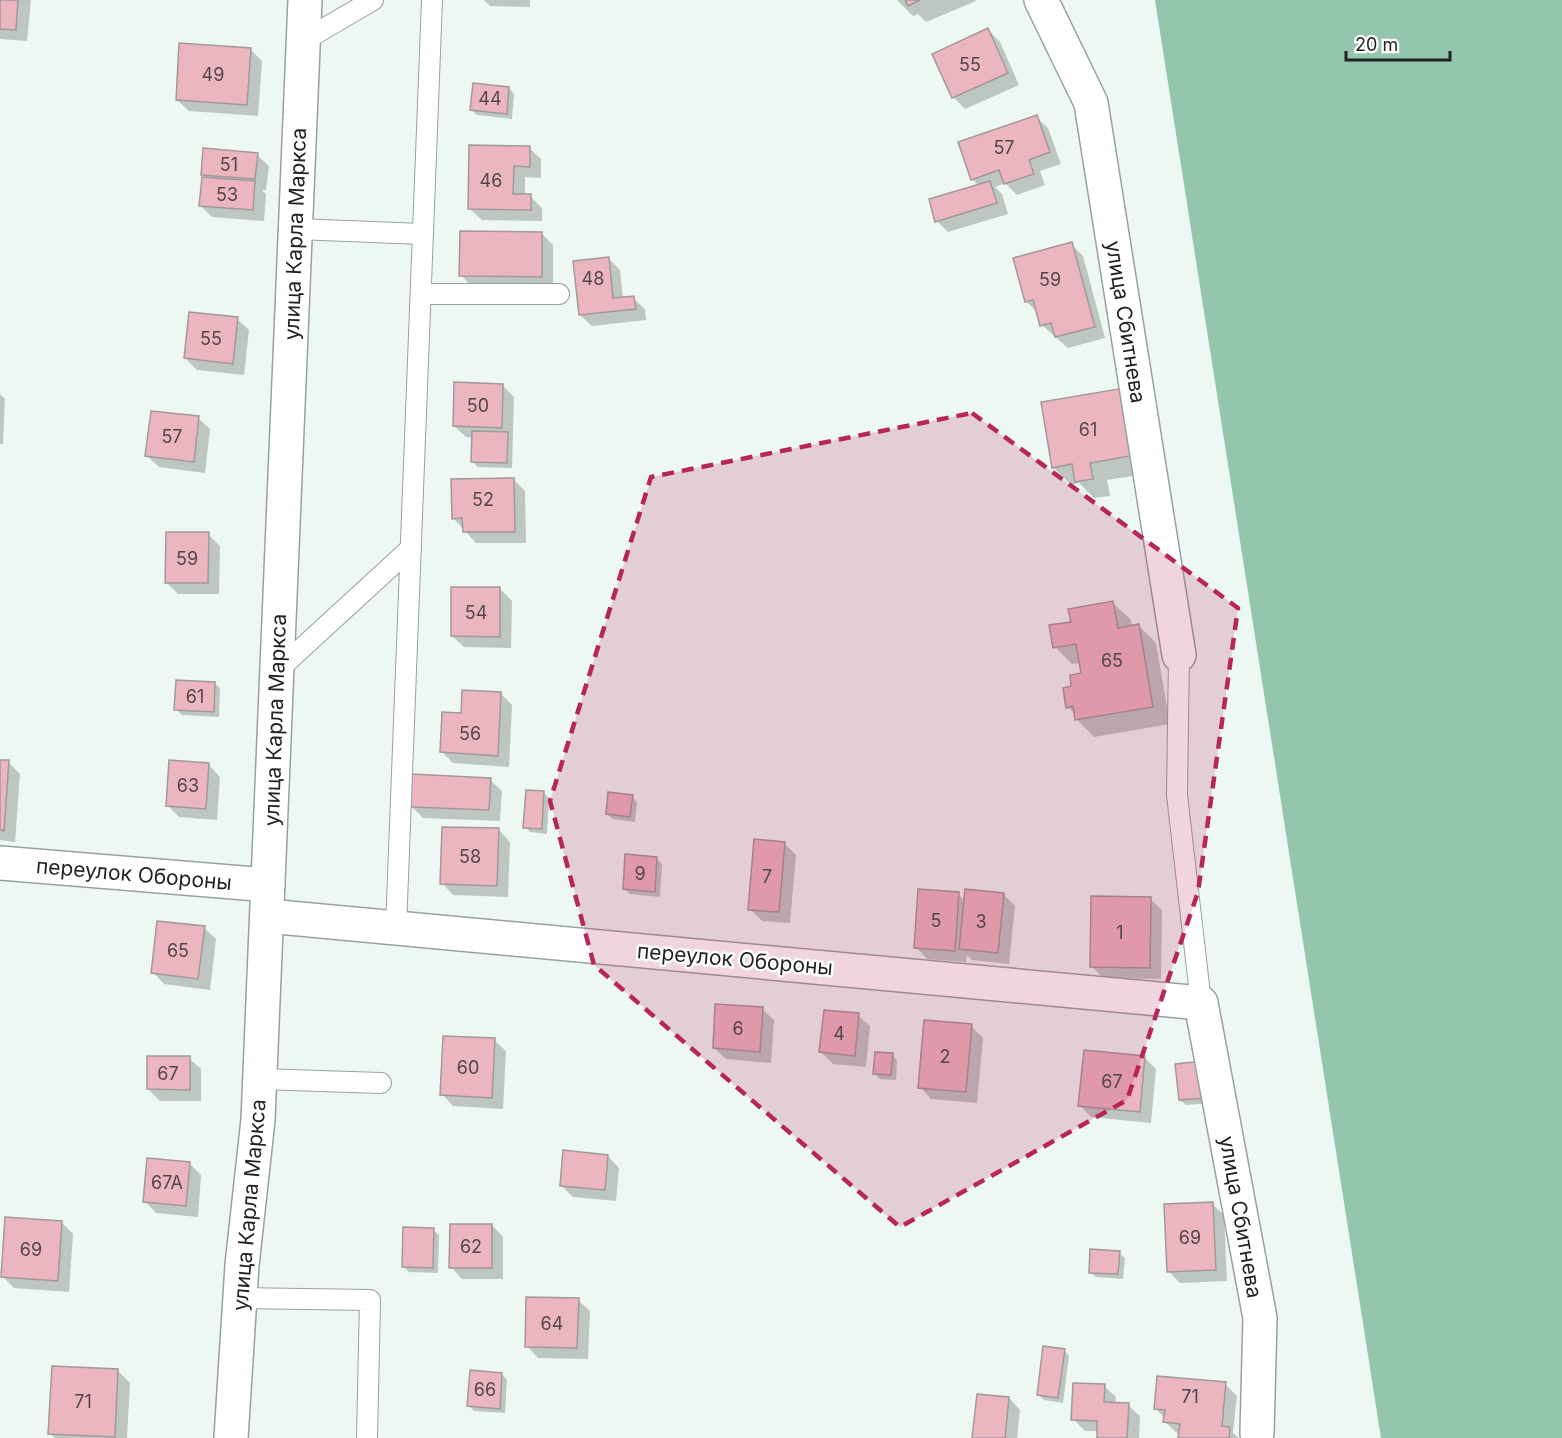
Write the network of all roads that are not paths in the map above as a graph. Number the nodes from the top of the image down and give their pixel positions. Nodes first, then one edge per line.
1 (305, 0) edge
2 (373, 0) edge
3 (432, 0) edge
4 (1041, 0) edge
5 (303, 40) junction
6 (296, 229) junction
7 (423, 234) junction
8 (421, 294) junction
9 (559, 294) dead end
10 (411, 548) junction
11 (1179, 654) joint
12 (277, 671) junction
13 (0, 863) edge
14 (268, 900) junction
15 (396, 928) junction
16 (1202, 1003) junction
17 (260, 1078) junction
18 (381, 1083) dead end
19 (240, 1298) junction
20 (1257, 1433) dead end
21 (231, 1438) edge
22 (367, 1438) edge

1 - 5 street, улица Карла Маркса
2 - 5 lane
3 - 7 lane
4 - 11 street, улица Сбитнева
5 - 6 street, улица Карла Маркса
6 - 7 lane
6 - 12 street, улица Карла Маркса
7 - 8 lane
8 - 9 lane
8 - 10 lane
10 - 12 lane
10 - 15 lane
11 - 16 lane
12 - 14 street, улица Карла Маркса
13 - 14 street, переулок Обороны
14 - 15 street, переулок Обороны
14 - 17 street, улица Карла Маркса
15 - 16 street, переулок Обороны
16 - 20 street, улица Сбитнева
17 - 18 lane
17 - 19 street, улица Карла Маркса
19 - 21 street, улица Карла Маркса
19 - 22 lane

